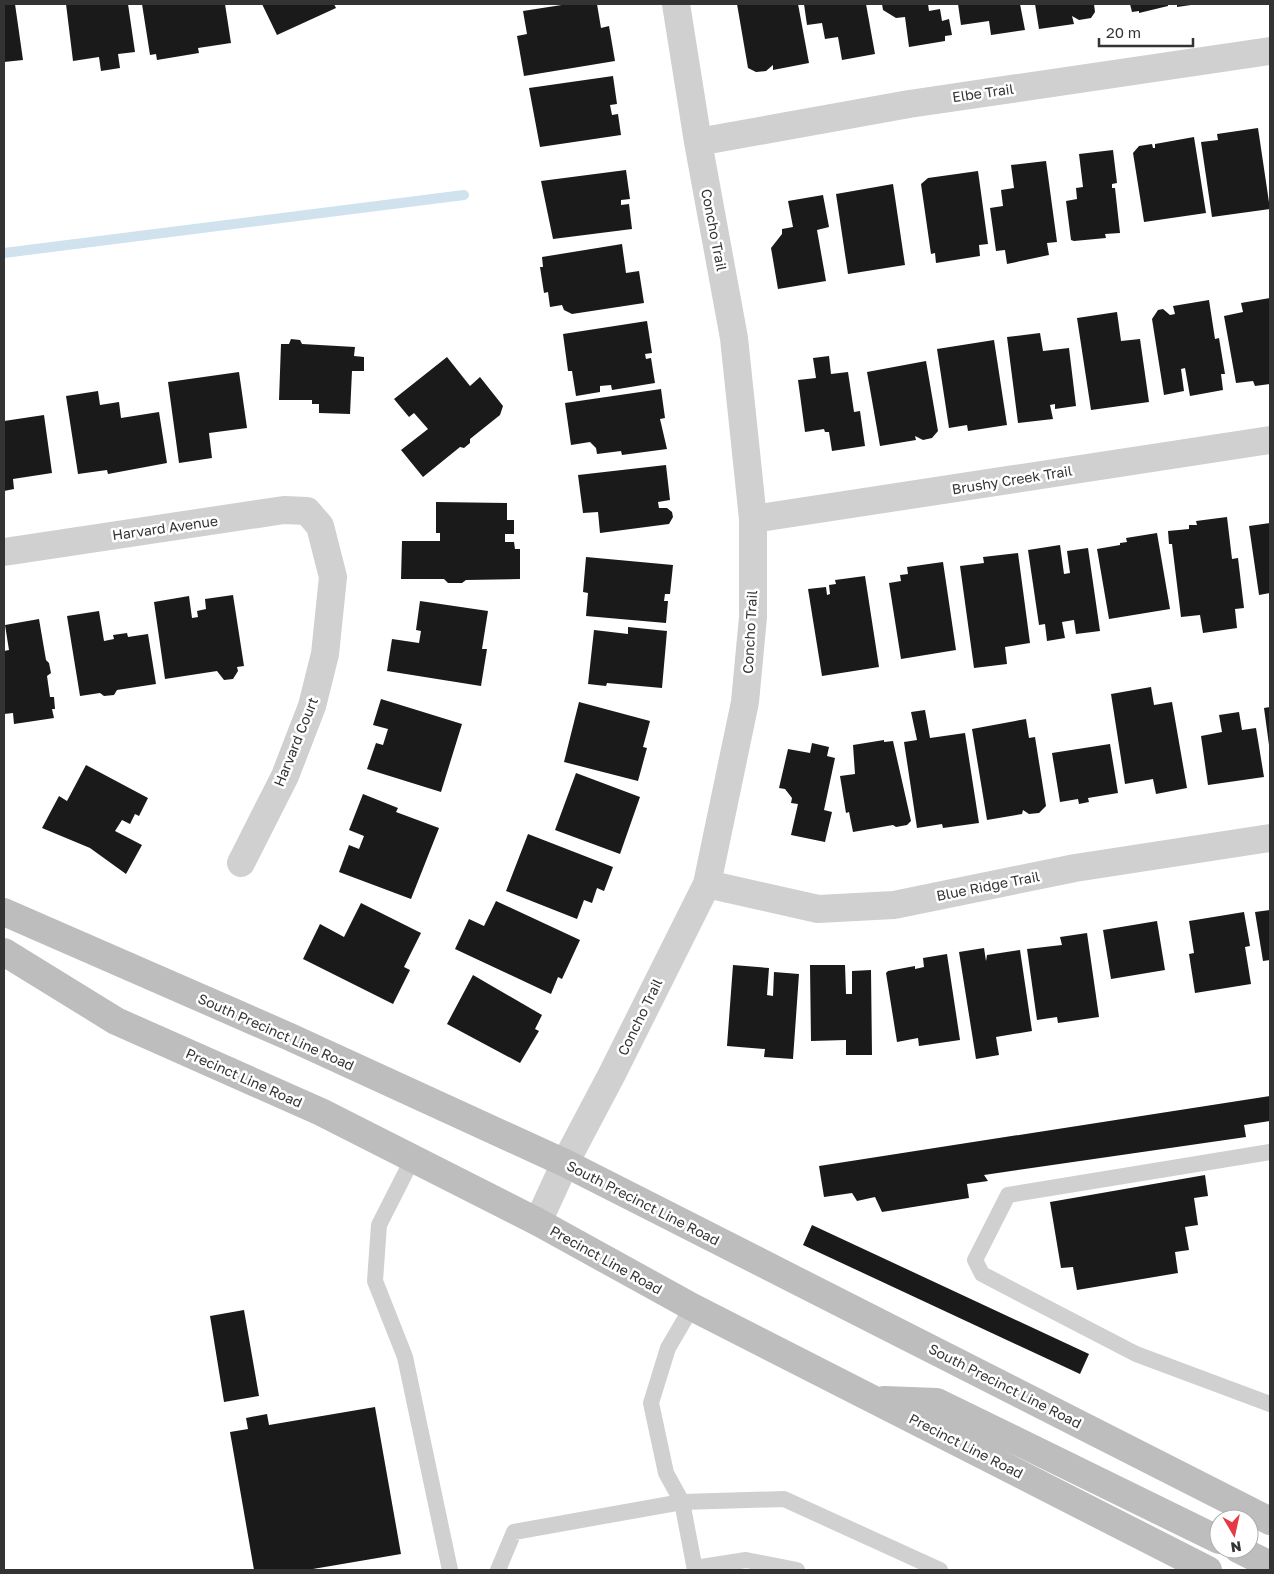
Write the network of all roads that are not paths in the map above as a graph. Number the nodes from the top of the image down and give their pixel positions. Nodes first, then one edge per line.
1 (676, 4) edge
2 (1270, 51) edge
3 (698, 142) junction
4 (1270, 440) edge
5 (753, 519) junction
6 (320, 526) joint
7 (4, 552) edge
8 (1270, 838) edge
9 (241, 863) dead end
10 (706, 884) junction
11 (4, 912) edge
12 (4, 952) edge
13 (1270, 1152) edge
14 (413, 1158) junction
15 (565, 1163) junction
16 (538, 1222) junction
17 (692, 1307) junction
18 (877, 1400) junction
19 (1270, 1404) edge
20 (682, 1502) junction
21 (1270, 1521) edge
22 (1209, 1535) edge
23 (1258, 1559) edge
24 (1270, 1565) edge
25 (695, 1569) edge
26 (450, 1570) edge
27 (498, 1570) edge
28 (797, 1570) edge
29 (940, 1570) edge
30 (1208, 1570) edge

1 - 3 street, Concho Trail
2 - 3 street, Elbe Trail
3 - 5 street, Concho Trail
4 - 5 street, Brushy Creek Trail
5 - 10 street, Concho Trail
6 - 7 street, Harvard Avenue
6 - 9 street, Harvard Court
8 - 10 street, Blue Ridge Trail
10 - 15 street, Concho Trail
11 - 15 main road, South Precinct Line Road
12 - 14 main road, Precinct Line Road
13 - 19 lane
14 - 16 main road, Precinct Line Road
14 - 26 lane
15 - 16 street, Concho Trail
15 - 21 main road, South Precinct Line Road
16 - 17 main road, Precinct Line Road
17 - 18 main road, Precinct Line Road
17 - 20 lane
18 - 22 main road
18 - 30 main road, Precinct Line Road
20 - 25 lane
20 - 27 lane
20 - 29 lane
23 - 24 main road
25 - 28 lane

